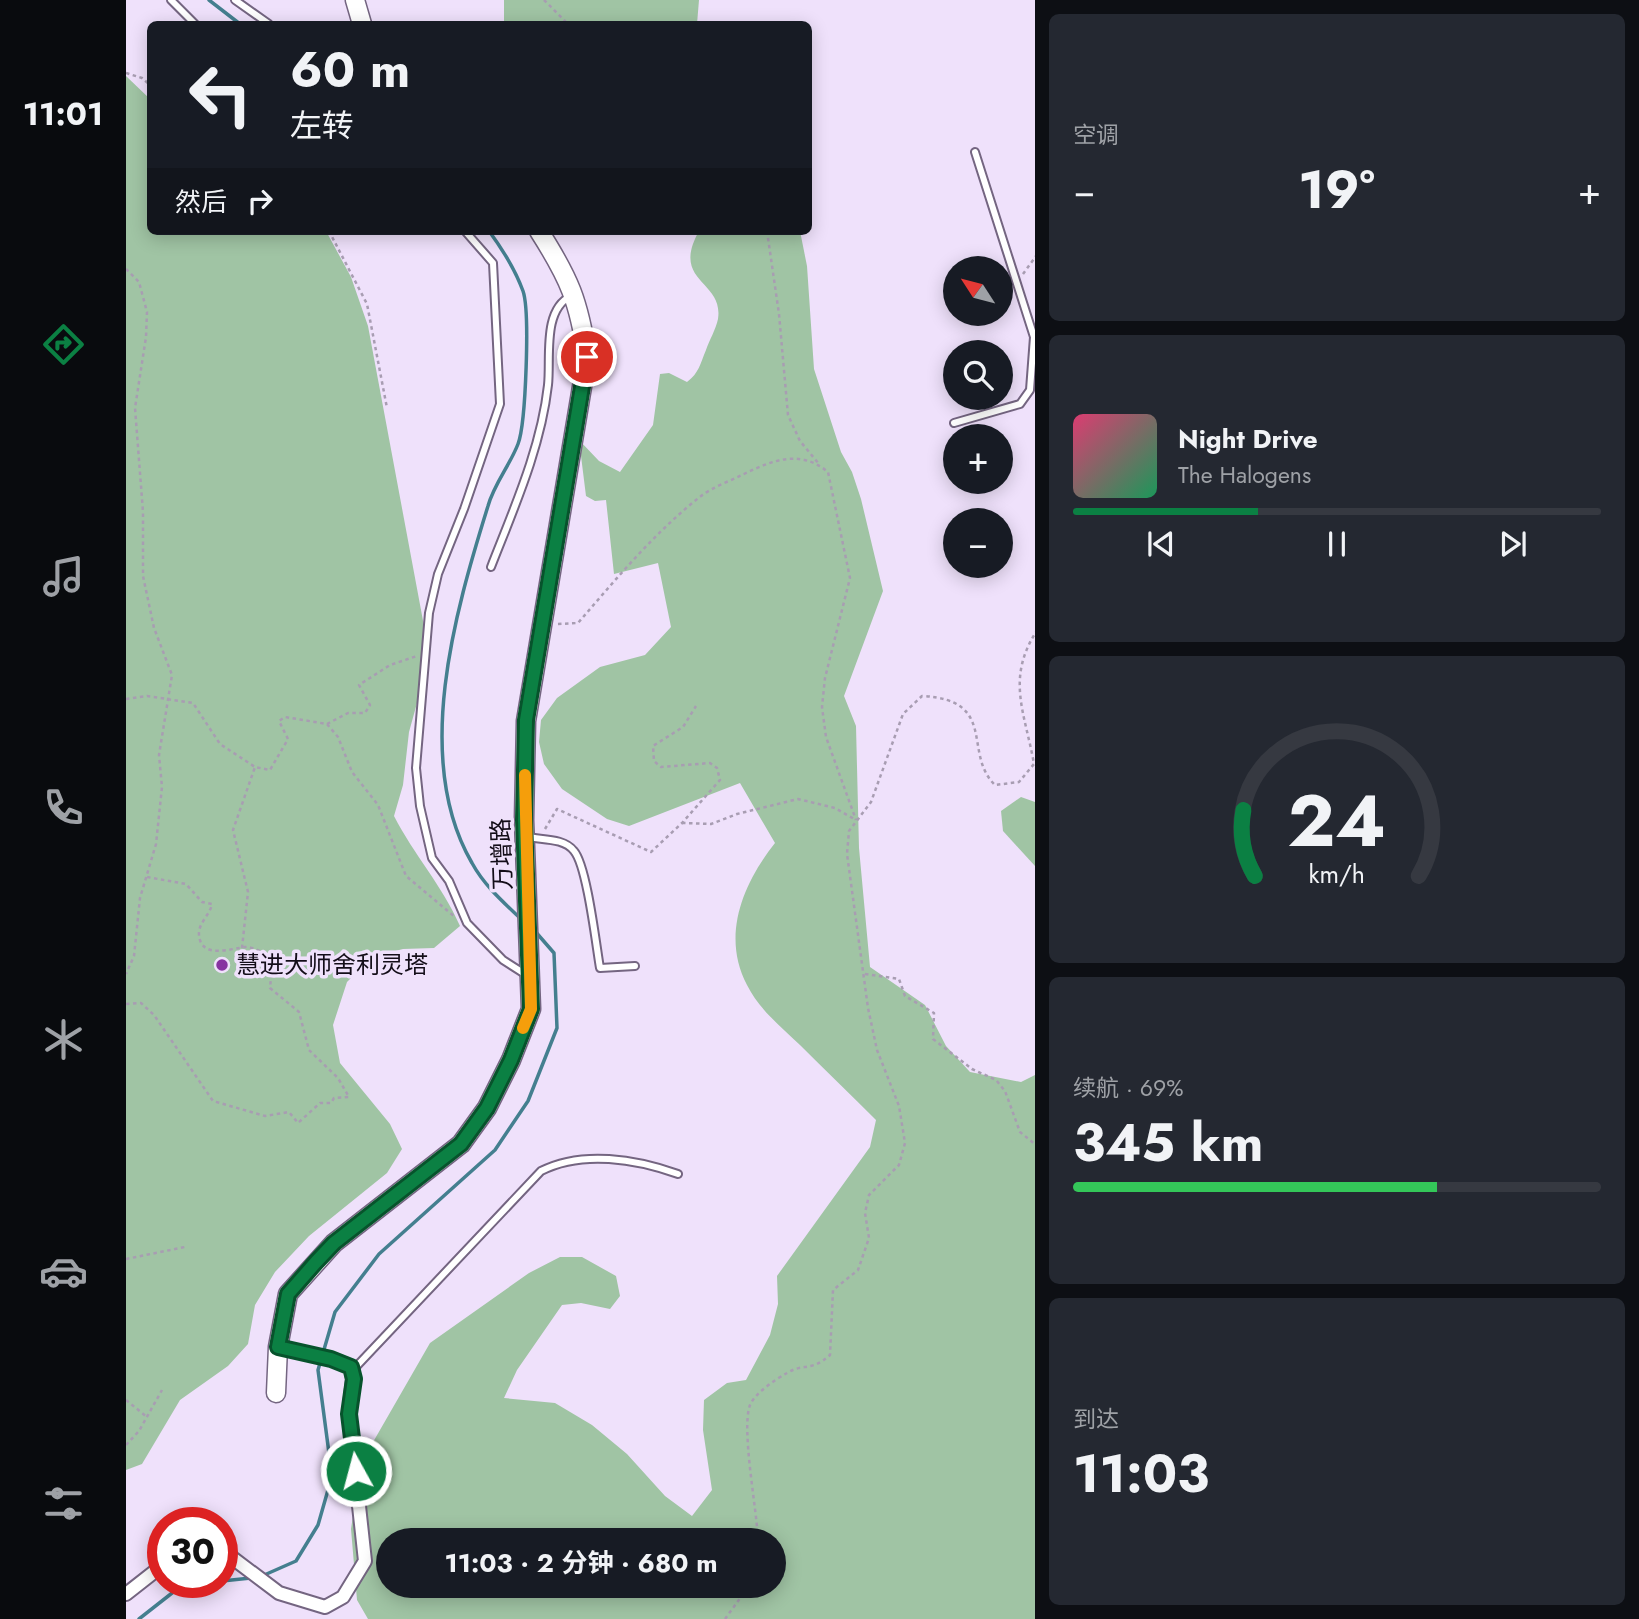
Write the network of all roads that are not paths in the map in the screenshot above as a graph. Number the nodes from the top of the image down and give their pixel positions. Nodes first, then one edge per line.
1 (171, 0) edge
2 (235, 0) edge
3 (355, 0) edge
4 (192, 21) edge
5 (266, 21) edge
6 (361, 21) edge
7 (975, 152) dead end
8 (469, 235) edge
9 (542, 235) edge
10 (574, 295) junction
11 (954, 423) dead end
12 (491, 567) dead end
13 (533, 838) junction
14 (635, 966) dead end
15 (529, 977) junction
16 (678, 1174) dead end
17 (278, 1347) junction
18 (352, 1371) junction
19 (276, 1392) dead end
20 (238, 1561) edge
21 (147, 1578) edge
22 (126, 1594) edge

1 - 4 lane
2 - 5 lane
3 - 6 street
7 - 11 lane
8 - 15 lane
9 - 10 street, 万增路
10 - 12 lane
10 - 13 street, 万增路
13 - 14 lane
13 - 15 street, 万增路
15 - 17 street, 万增路
16 - 18 lane
17 - 18 street
17 - 19 street, 万增路
18 - 20 street
21 - 22 street

